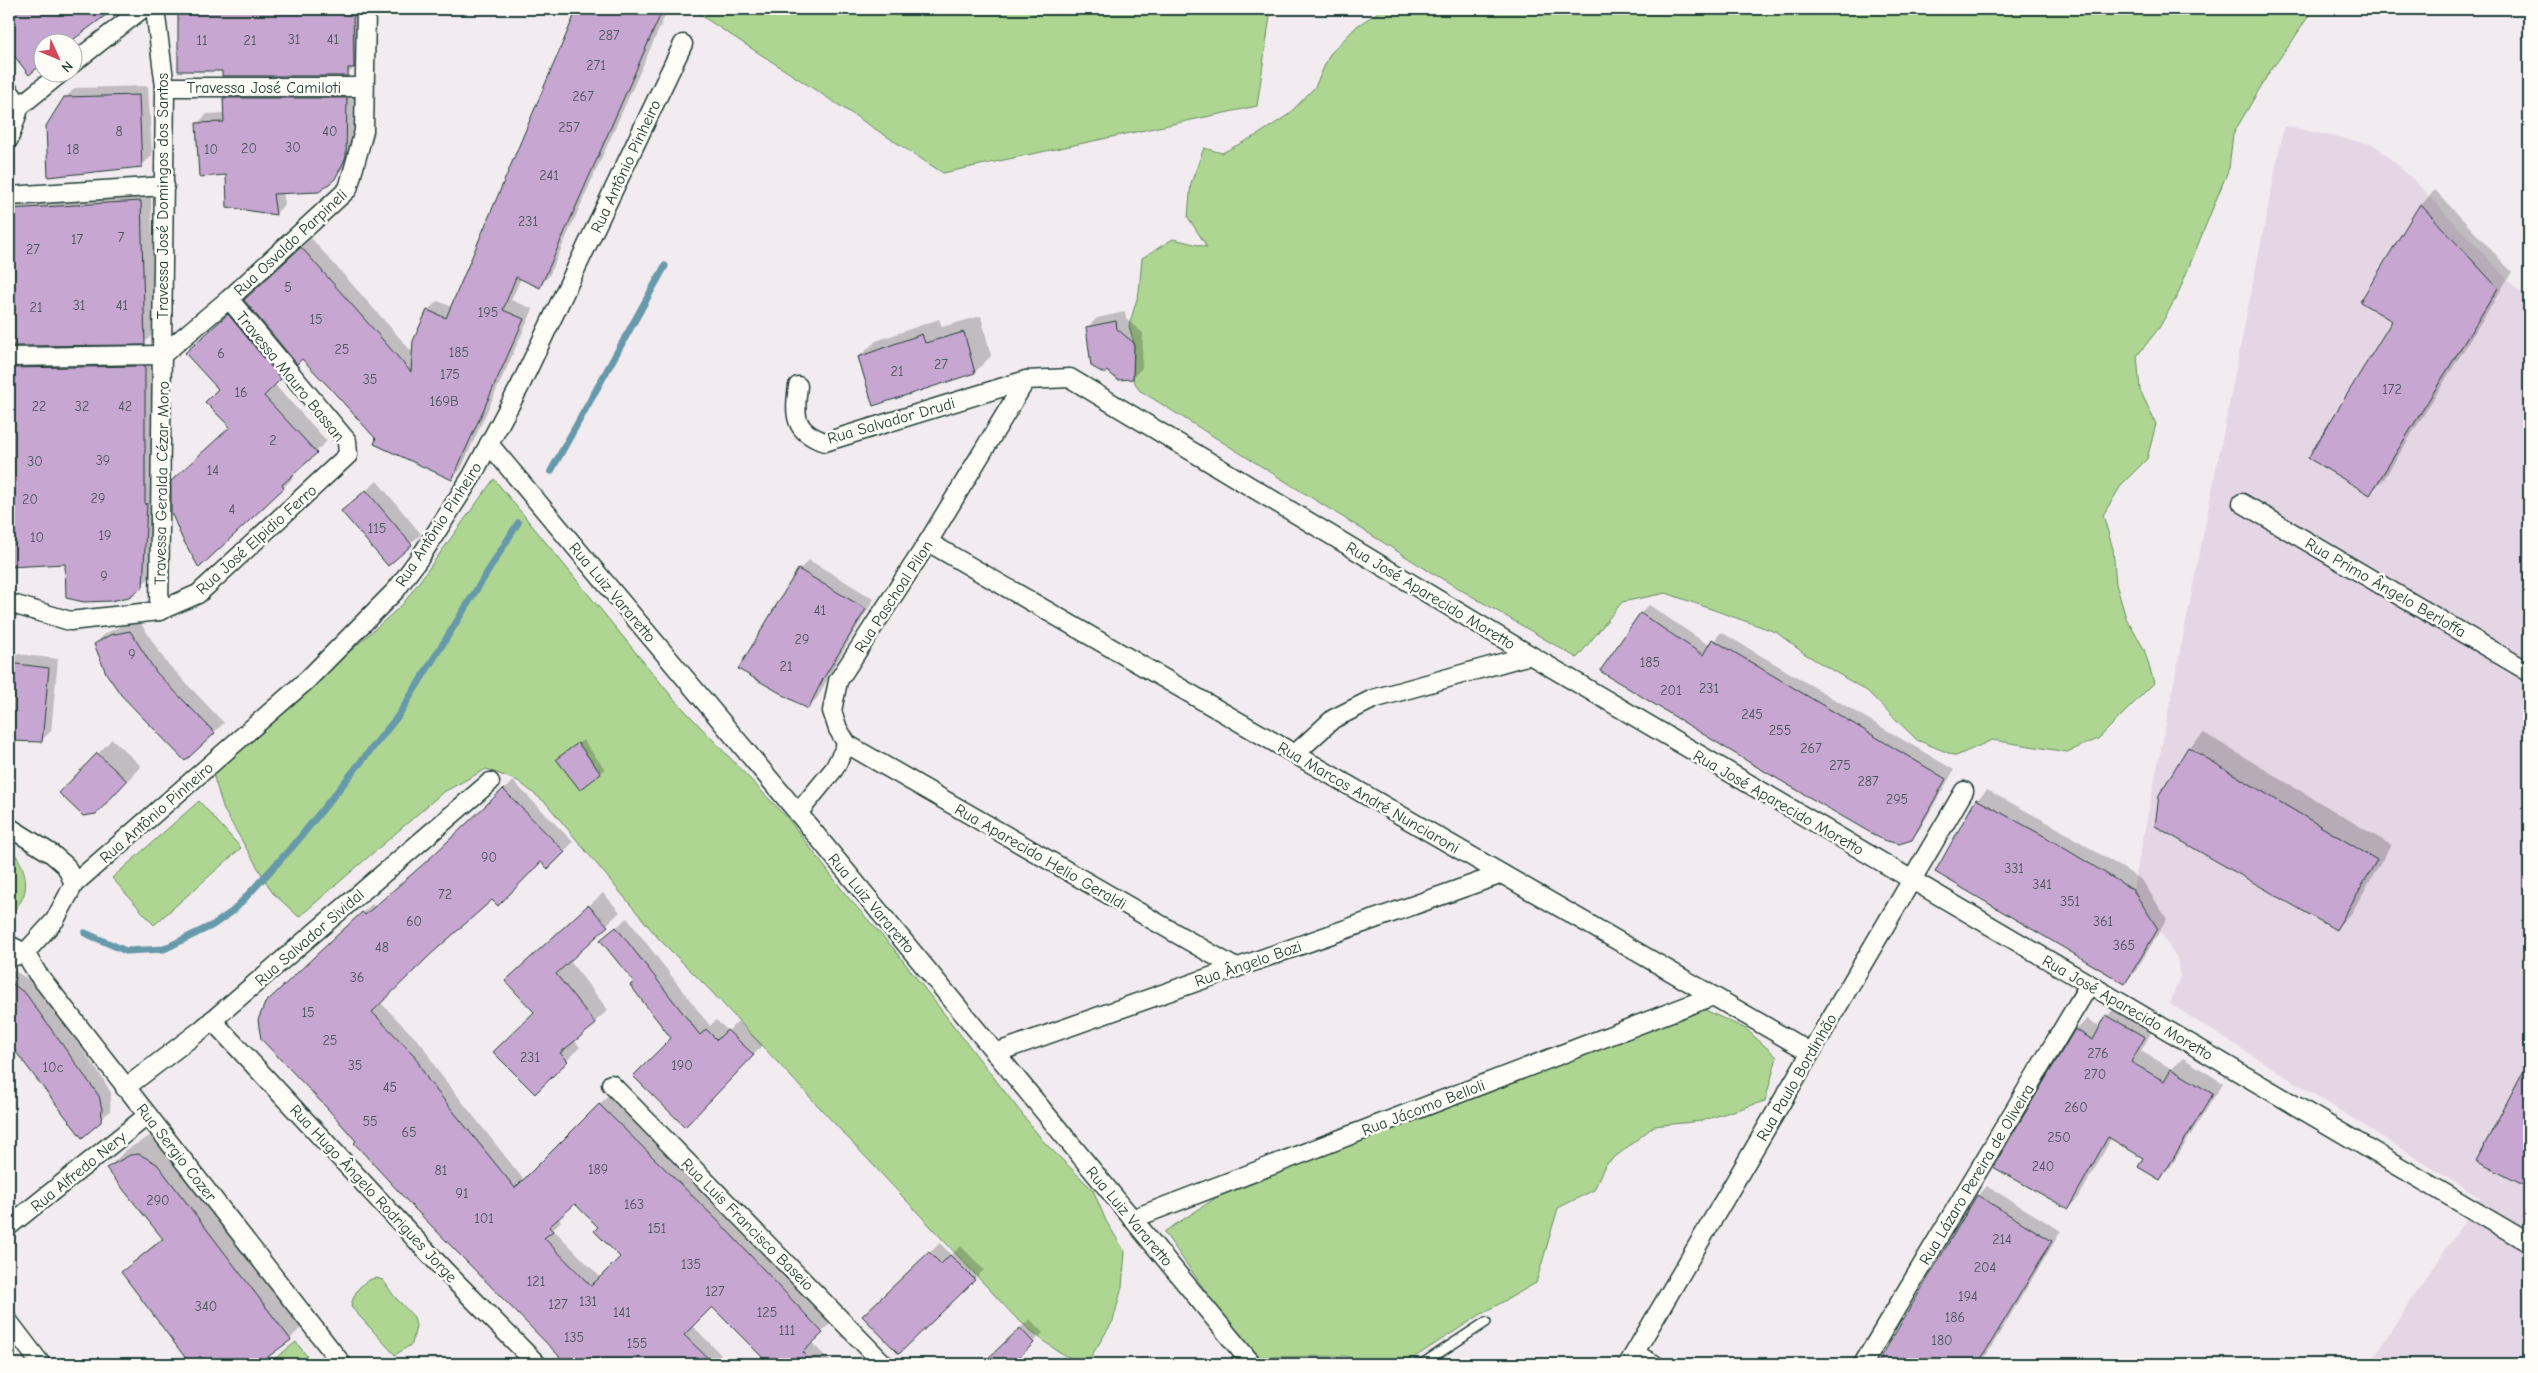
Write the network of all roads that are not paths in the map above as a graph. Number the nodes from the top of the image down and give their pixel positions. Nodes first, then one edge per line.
1 (142, 9) edge
2 (155, 9) edge
3 (366, 9) edge
4 (683, 44) dead end
5 (82, 56) edge
6 (49, 82) edge
7 (165, 87) junction
8 (364, 87) junction
9 (9, 91) edge
10 (14, 110) edge
11 (9, 139) edge
12 (165, 186) junction
13 (9, 196) edge
14 (229, 299) junction
15 (162, 355) junction
16 (9, 356) edge
17 (1026, 380) junction
18 (798, 386) dead end
19 (489, 444) junction
20 (348, 455) joint
21 (2242, 503) dead end
22 (928, 542) junction
23 (9, 604) edge
24 (159, 611) junction
25 (1530, 655) junction
26 (2529, 672) edge
27 (847, 744) junction
28 (1295, 754) junction
29 (490, 782) dead end
30 (1964, 792) dead end
31 (798, 813) junction
32 (9, 827) edge
33 (1502, 874) junction
34 (1911, 880) junction
35 (74, 884) junction
36 (9, 945) edge
37 (17, 956) edge
38 (1236, 968) junction
39 (2089, 984) junction
40 (1713, 996) junction
41 (212, 1020) junction
42 (995, 1052) junction
43 (1810, 1052) junction
44 (611, 1084) dead end
45 (125, 1088) junction
46 (148, 1115) junction
47 (1132, 1219) junction
48 (9, 1226) edge
49 (2529, 1243) edge
50 (9, 1322) edge
51 (1486, 1322) dead end
52 (1632, 1359) edge
53 (41, 1364) edge
54 (342, 1364) edge
55 (537, 1364) edge
56 (884, 1364) edge
57 (1252, 1364) edge
58 (1422, 1364) edge
59 (1654, 1364) edge
60 (1863, 1364) edge

1 - 5 street
2 - 7 street, Travessa José Domingos dos Santos
3 - 8 street, Rua Osvaldo Parpineli
4 - 19 street, Rua Antônio Pinheiro
6 - 10 street
7 - 8 street, Travessa José Camiloti
7 - 12 street, Travessa José Domingos dos Santos
8 - 14 street, Rua Osvaldo Parpineli
9 - 10 street
10 - 11 street
12 - 13 street
12 - 15 street, Travessa José Domingos dos Santos
14 - 15 street, Rua Osvaldo Parpineli
14 - 20 street, Travessa Mauro Bassan
15 - 16 street
15 - 24 street, Travessa Geralda Cézar Moro
17 - 18 street, Rua Salvador Drudi
17 - 22 street, Rua Paschoal Pilon
17 - 25 street, Rua José Aparecido Moretto
19 - 31 street, Rua Luiz Vararetto
19 - 35 street, Rua Antônio Pinheiro
20 - 24 street, Rua José Elpidio Ferro
21 - 26 street, Rua Primo Ângelo Berloffa
22 - 27 street, Rua Paschoal Pilon
22 - 28 street, Rua Marcos André Nunciaroni
23 - 24 street, Rua José Elpidio Ferro
25 - 28 street
25 - 34 street, Rua José Aparecido Moretto
27 - 31 street
27 - 38 street, Rua Aparecido Helio Geraldi
28 - 33 street, Rua Marcos André Nunciaroni
29 - 41 street, Rua Salvador Sividal
30 - 34 street, Rua Paulo Bordinhão
31 - 42 street, Rua Luiz Vararetto
32 - 35 street
33 - 38 street, Rua Ângelo Bozi
33 - 40 street, Rua Marcos André Nunciaroni
34 - 39 street, Rua José Aparecido Moretto
34 - 43 street, Rua Paulo Bordinhão
35 - 37 street, Rua Antônio Pinheiro
36 - 37 street
37 - 45 street, Rua Sergio Cozer
38 - 42 street, Rua Ângelo Bozi
39 - 49 street, Rua José Aparecido Moretto
39 - 60 street, Rua Lázaro Pereira de Oliveira
40 - 43 street, Rua Marcos André Nunciaroni
40 - 47 street, Rua Jácomo Belloli
41 - 45 street, Rua Salvador Sividal
41 - 55 street, Rua Hugo Ângelo Rodrigues Jorge
42 - 47 street, Rua Luiz Vararetto
43 - 52 street, Rua Paulo Bordinhão
44 - 56 street, Rua Luis Francisco Baseio
45 - 46 street, Rua Sergio Cozer
46 - 48 street, Rua Alfredo Nery
46 - 54 street, Rua Sergio Cozer
47 - 57 street, Rua Luiz Vararetto
50 - 53 street
51 - 58 lane
52 - 59 street

